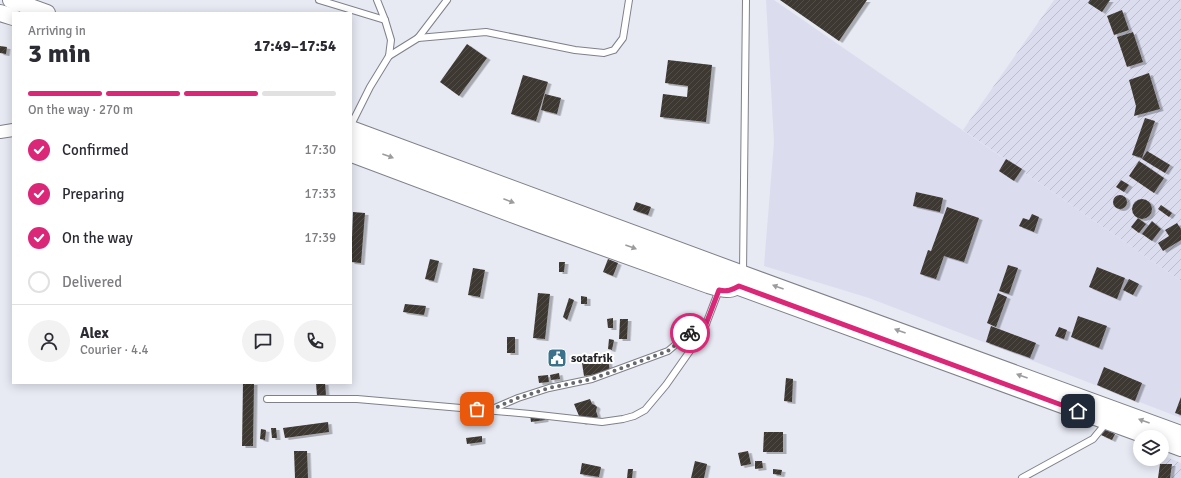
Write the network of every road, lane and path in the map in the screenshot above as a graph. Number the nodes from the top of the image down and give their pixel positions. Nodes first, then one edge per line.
1 (11, 0) edge
2 (319, 0) edge
3 (377, 0) edge
4 (447, 0) edge
5 (628, 0) edge
6 (746, 0) edge
7 (0, 12) edge
8 (44, 12) edge
9 (12, 17) edge
10 (385, 20) junction
11 (418, 38) junction
12 (389, 56) junction
13 (352, 123) edge
14 (352, 129) edge
15 (12, 130) edge
16 (0, 132) edge
17 (352, 142) edge
18 (352, 156) edge
19 (741, 280) junction
20 (719, 290) junction
21 (706, 324) junction
22 (267, 399) dead end
23 (490, 410) junction
24 (1107, 422) junction
25 (1133, 431) edge
26 (1181, 434) edge
27 (1169, 444) edge
28 (1181, 448) edge
29 (1022, 478) edge

1 - 8 street
2 - 10 lane
3 - 10 lane
4 - 11 lane
5 - 11 lane
6 - 19 lane
7 - 9 street
10 - 12 lane
11 - 12 lane
12 - 13 lane
14 - 19 street
15 - 16 street
17 -> 19 street
18 - 20 street
19 - 20 street
19 - 24 street
26 -> 19 street
20 - 21 lane
21 - 23 lane
21 - 23 lane
22 - 23 lane
24 - 25 street
24 - 29 lane
27 - 28 street

